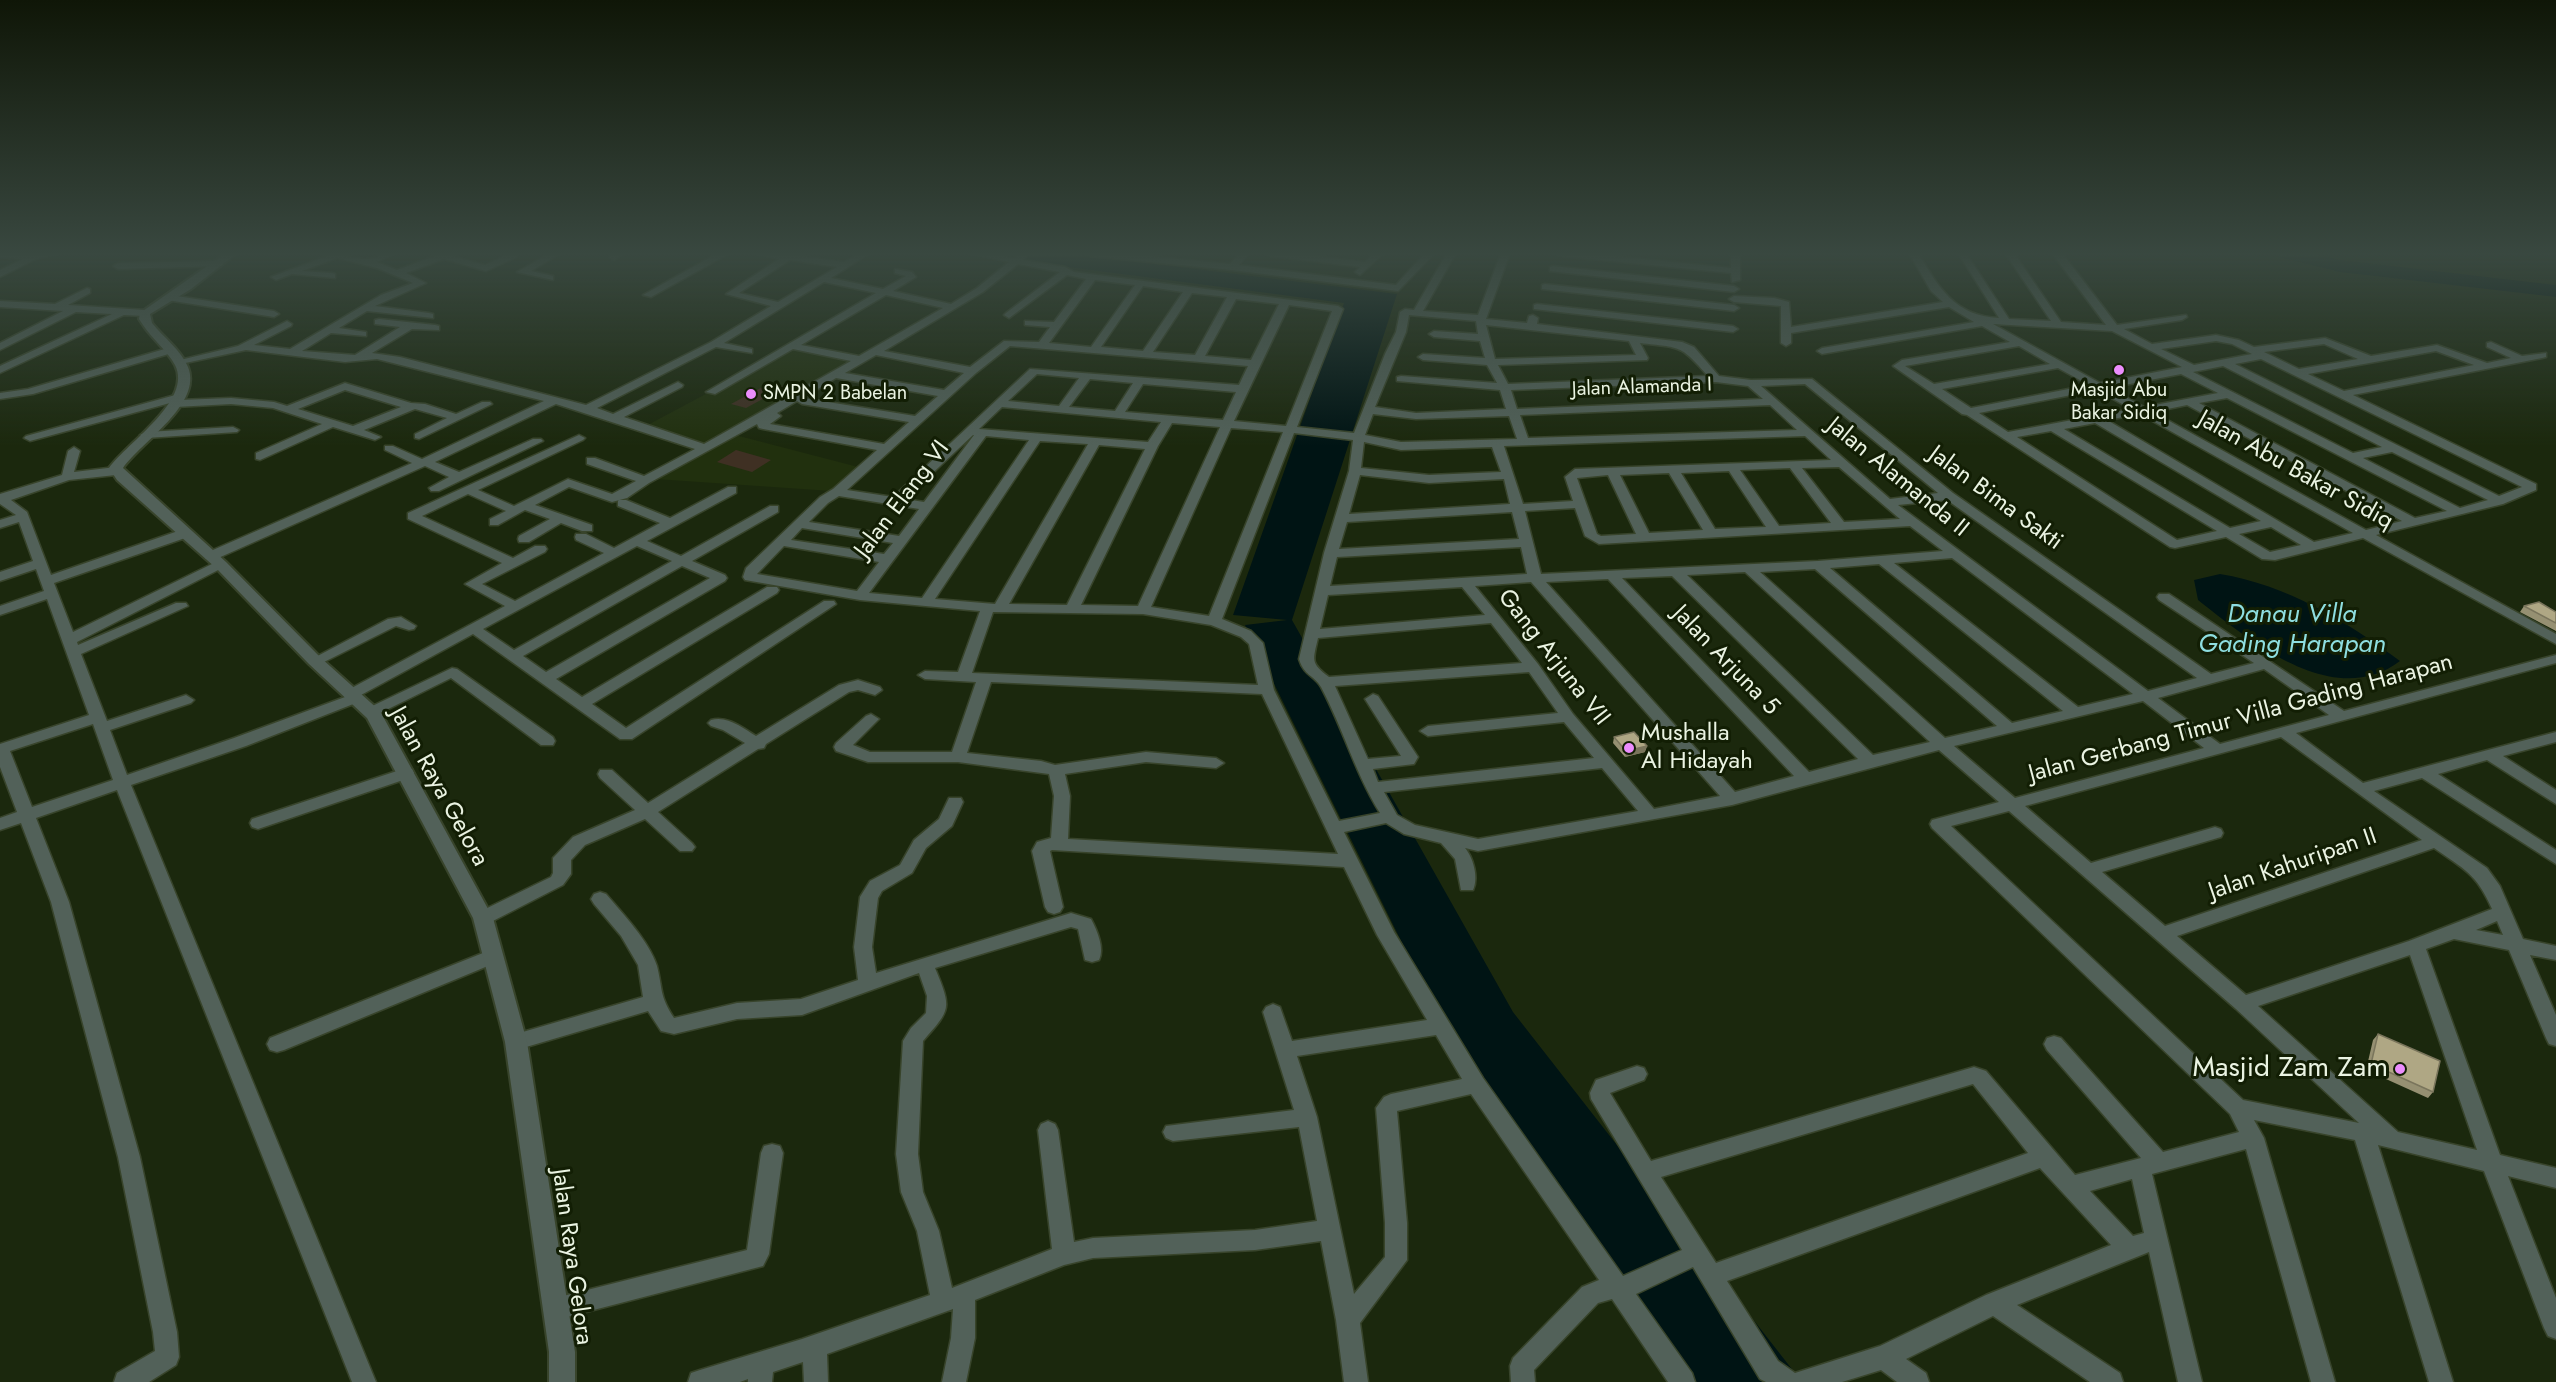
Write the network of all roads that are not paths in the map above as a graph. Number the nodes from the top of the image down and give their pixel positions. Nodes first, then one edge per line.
1 (58, 317) edge
2 (111, 317) edge
3 (144, 317) edge
4 (350, 317) edge
5 (758, 317) edge
6 (841, 317) edge
7 (934, 317) edge
8 (1063, 317) edge
9 (1117, 317) edge
10 (1171, 317) edge
11 (1221, 317) edge
12 (1278, 317) edge
13 (1334, 317) edge
14 (1403, 317) edge
15 (1463, 317) edge
16 (1534, 317) edge
17 (1613, 317) edge
18 (1733, 317) edge
19 (1785, 317) edge
20 (1868, 317) edge
21 (1973, 317) edge
22 (2053, 317) edge
23 (2106, 317) edge
24 (2179, 317) edge
25 (1480, 320) junction
26 (2005, 320) joint
27 (379, 322) dead end
28 (1029, 322) dead end
29 (1981, 322) junction
30 (2057, 323) junction
31 (287, 324) dead end
32 (411, 325) junction
33 (1058, 325) junction
34 (1531, 326) junction
35 (435, 328) dead end
36 (2114, 328) junction
37 (330, 330) junction
38 (1786, 331) junction
39 (362, 334) dead end
40 (1434, 334) dead end
41 (1484, 338) junction
42 (1633, 340) junction
43 (1786, 343) dead end
44 (2020, 343) junction
45 (715, 344) junction
46 (1042, 345) junction
47 (2491, 345) dead end
48 (792, 346) junction
49 (0, 347) edge
50 (2150, 347) junction
51 (240, 348) junction
52 (1094, 350) junction
53 (748, 351) dead end
54 (1822, 351) dead end
55 (876, 352) junction
56 (291, 353) junction
57 (2259, 353) junction
58 (1146, 354) junction
59 (2542, 355) dead end
60 (174, 357) junction
61 (1423, 357) dead end
62 (357, 358) junction
63 (2368, 358) junction
64 (1198, 359) junction
65 (2521, 359) junction
66 (863, 360) junction
67 (1254, 363) junction
68 (1491, 363) junction
69 (2225, 363) junction
70 (2059, 365) junction
71 (2486, 366) junction
72 (1, 370) edge
73 (2188, 370) junction
74 (972, 371) junction
75 (2299, 372) junction
76 (1087, 375) junction
77 (839, 376) junction
78 (1401, 379) dead end
79 (1716, 379) junction
80 (1140, 380) junction
81 (1751, 383) junction
82 (678, 386) dead end
83 (1504, 387) junction
84 (2101, 387) junction
85 (1243, 388) junction
86 (1931, 388) junction
87 (711, 392) dead end
88 (947, 394) junction
89 (2231, 394) junction
90 (2344, 394) junction
91 (0, 396) edge
92 (177, 400) junction
93 (556, 400) junction
94 (802, 401) junction
95 (1773, 402) junction
96 (2189, 402) junction
97 (486, 404) dead end
98 (1000, 404) junction
99 (1372, 405) junction
100 (411, 407) junction
101 (289, 409) junction
102 (587, 409) junction
103 (1062, 409) junction
104 (1512, 410) junction
105 (2143, 410) junction
106 (1966, 412) junction
107 (1118, 414) junction
108 (457, 418) junction
109 (614, 418) junction
110 (1169, 418) junction
111 (2097, 419) junction
112 (918, 420) junction
113 (333, 423) junction
114 (1227, 423) junction
115 (2053, 427) junction
116 (1288, 429) junction
117 (233, 430) dead end
118 (354, 430) junction
119 (977, 432) junction
120 (1806, 433) junction
121 (146, 435) junction
122 (419, 436) dead end
123 (1359, 436) junction
124 (2005, 436) junction
125 (375, 437) dead end
126 (1037, 437) junction
127 (30, 438) dead end
128 (579, 438) dead end
129 (537, 441) dead end
130 (1095, 442) junction
131 (1524, 442) junction
132 (1497, 444) junction
133 (1152, 446) junction
134 (389, 448) dead end
135 (704, 448) junction
136 (887, 448) junction
137 (2393, 448) junction
138 (74, 451) dead end
139 (260, 456) dead end
140 (2352, 457) junction
141 (591, 461) dead end
142 (424, 462) junction
143 (1839, 463) junction
144 (1794, 465) junction
145 (1732, 467) junction
146 (1673, 470) junction
147 (117, 471) junction
148 (1355, 471) junction
149 (1612, 471) junction
150 (1508, 475) junction
151 (67, 477) junction
152 (459, 477) junction
153 (645, 480) junction
154 (435, 488) dead end
155 (469, 490) junction
156 (732, 490) dead end
157 (837, 492) junction
158 (1949, 496) junction
159 (1, 499) edge
160 (896, 501) junction
161 (2499, 501) junction
162 (622, 503) dead end
163 (1887, 503) junction
164 (1580, 504) junction
165 (525, 506) junction
166 (927, 506) junction
167 (1516, 507) junction
168 (509, 508) dead end
169 (774, 509) dead end
170 (2459, 512) junction
171 (23, 517) junction
172 (561, 518) junction
173 (1342, 518) junction
174 (494, 522) dead end
175 (1912, 522) junction
176 (2412, 522) junction
177 (670, 523) junction
178 (2272, 523) junction
179 (0, 524) edge
180 (798, 524) junction
181 (1841, 527) junction
182 (1775, 530) junction
183 (186, 533) junction
184 (1712, 533) junction
185 (2226, 533) junction
186 (2362, 534) junction
187 (1644, 537) junction
188 (524, 539) dead end
189 (902, 540) junction
190 (637, 541) junction
191 (782, 542) junction
192 (1526, 543) junction
193 (2312, 546) junction
194 (540, 549) dead end
195 (615, 552) junction
196 (1330, 553) junction
197 (1954, 554) junction
198 (888, 559) junction
199 (216, 560) junction
200 (1882, 560) junction
201 (682, 561) junction
202 (513, 563) junction
203 (1818, 565) junction
204 (1748, 567) junction
205 (1675, 571) junction
206 (1612, 575) junction
207 (0, 577) edge
208 (1535, 578) junction
209 (46, 579) junction
210 (1467, 584) junction
211 (772, 590) dead end
212 (1323, 591) junction
213 (860, 596) junction
214 (2164, 597) dead end
215 (926, 602) junction
216 (829, 604) dead end
217 (181, 606) dead end
218 (514, 606) junction
219 (993, 609) junction
220 (1072, 609) junction
221 (1143, 610) junction
222 (0, 611) edge
223 (1492, 619) junction
224 (1214, 621) junction
225 (409, 626) dead end
226 (473, 628) junction
227 (1312, 634) junction
228 (2556, 640) edge
229 (71, 646) junction
230 (513, 656) junction
231 (2556, 659) edge
232 (315, 661) junction
233 (2266, 664) junction
234 (1533, 667) junction
235 (925, 675) dead end
236 (963, 678) junction
237 (985, 678) junction
238 (546, 679) junction
239 (2208, 679) junction
240 (1326, 682) junction
241 (875, 690) dead end
242 (1267, 690) junction
243 (353, 696) junction
244 (2146, 696) junction
245 (1373, 699) dead end
246 (186, 700) dead end
247 (582, 704) junction
248 (2073, 711) junction
249 (371, 712) junction
250 (2342, 716) junction
251 (1568, 717) junction
252 (871, 719) dead end
253 (101, 722) junction
254 (716, 723) dead end
255 (2008, 727) junction
256 (1428, 731) dead end
257 (2284, 732) junction
258 (2554, 739) edge
259 (547, 741) dead end
260 (758, 744) junction
261 (1942, 744) junction
262 (0, 749) edge
263 (2218, 750) junction
264 (2488, 754) junction
265 (958, 757) junction
266 (1870, 761) junction
267 (1607, 762) junction
268 (1216, 763) dead end
269 (1365, 765) junction
270 (1055, 770) junction
271 (2424, 772) junction
272 (406, 773) junction
273 (606, 774) dead end
274 (1805, 778) junction
275 (122, 782) junction
276 (1373, 788) junction
277 (2360, 789) junction
278 (2556, 798) edge
279 (1732, 799) junction
280 (955, 802) dead end
281 (2013, 804) junction
282 (645, 812) junction
283 (25, 814) junction
284 (1650, 816) junction
285 (1388, 817) junction
286 (258, 823) dead end
287 (0, 824) edge
288 (1342, 826) junction
289 (2215, 834) dead end
290 (1448, 840) junction
291 (2438, 841) junction
292 (1059, 843) junction
293 (686, 847) dead end
294 (2556, 858) edge
295 (1350, 861) junction
296 (2089, 870) junction
297 (1467, 885) dead end
298 (600, 899) dead end
299 (1054, 908) dead end
300 (2502, 912) junction
301 (483, 918) junction
302 (2450, 930) junction
303 (2163, 934) junction
304 (2515, 944) junction
305 (2416, 946) junction
306 (2556, 953) edge
307 (1092, 955) dead end
308 (493, 956) junction
309 (924, 964) junction
310 (868, 984) junction
311 (653, 1002) junction
312 (2243, 1004) junction
313 (1273, 1012) dead end
314 (1441, 1026) junction
315 (2556, 1038) edge
316 (516, 1042) junction
317 (277, 1044) dead end
318 (2054, 1044) dead end
319 (1286, 1050) junction
320 (1637, 1074) dead end
321 (1476, 1084) junction
322 (2237, 1108) junction
323 (1307, 1118) junction
324 (1048, 1130) dead end
325 (1173, 1132) dead end
326 (2363, 1132) junction
327 (2253, 1138) junction
328 (2392, 1140) junction
329 (772, 1153) dead end
330 (2044, 1157) junction
331 (2491, 1161) junction
332 (2149, 1164) junction
333 (1646, 1172) junction
334 (2556, 1178) edge
335 (2071, 1186) junction
336 (1331, 1228) junction
337 (2158, 1239) junction
338 (2129, 1248) junction
339 (1064, 1255) junction
340 (1697, 1255) junction
341 (1711, 1276) junction
342 (1626, 1286) junction
343 (953, 1298) junction
344 (1994, 1303) junction
345 (555, 1309) junction
346 (1348, 1320) junction
347 (2556, 1328) edge
348 (815, 1347) junction
349 (1884, 1358) junction
350 (761, 1373) edge
351 (126, 1382) edge
352 (363, 1382) edge
353 (562, 1382) edge
354 (700, 1382) edge
355 (816, 1382) edge
356 (954, 1382) edge
357 (1356, 1382) edge
358 (1523, 1382) edge
359 (1683, 1382) edge
360 (1787, 1382) edge
361 (1803, 1382) edge
362 (1917, 1382) edge
363 (2111, 1382) edge
364 (2190, 1382) edge
365 (2323, 1382) edge
366 (2440, 1382) edge

1 - 49 street
2 - 72 street
3 - 60 street
4 - 37 street
5 - 45 street
6 - 48 street
7 - 55 street
8 - 33 street
9 - 52 street
10 - 58 street
11 - 64 street
12 - 67 street
13 - 116 street
14 - 99 street
15 - 25 street
16 - 34 street
17 - 18 street
19 - 38 street
20 - 38 street
21 - 29 street, Jalan Abu Bakar Sidiq
22 - 30 street
23 - 36 street
24 - 36 street
25 - 34 street
25 - 41 street
26 - 29 street
26 - 30 street
27 - 32 street
28 - 33 street
29 - 44 street, Jalan Abu Bakar Sidiq
29 - 54 street
30 - 36 street
31 - 51 street
32 - 35 street
32 - 62 street
33 - 46 street
34 - 42 street
36 - 50 street
37 - 39 street
37 - 56 street
38 - 43 street
40 - 41 street
41 - 68 street
42 - 68 street
42 - 79 street
44 - 70 street, Jalan Abu Bakar Sidiq
44 - 86 street
45 - 53 street
45 - 102 street
46 - 52 street
46 - 74 street
47 - 65 street
48 - 66 street
48 - 87 street
50 - 57 street
50 - 73 street
51 - 56 street
51 - 60 street
52 - 58 street
55 - 66 street
55 - 74 street
56 - 62 street
57 - 63 street
57 - 69 street
57 - 75 street
58 - 64 street
59 - 65 street
60 - 91 street
60 - 92 street
61 - 68 street
62 - 93 street
63 - 71 street
63 - 75 street
64 - 67 street
65 - 71 street
66 - 77 street
67 - 85 street
68 - 83 street
69 - 73 street
69 - 137 street
70 - 84 street, Jalan Abu Bakar Sidiq
70 - 86 street
71 - 90 street
73 - 84 street
73 - 89 street
74 - 88 street
75 - 90 street
76 - 80 street
76 - 98 street
76 - 103 street
77 - 88 street
77 - 94 street
77 - 135 street
78 - 83 street
79 - 81 street
79 - 83 street
80 - 85 street
80 - 107 street
81 - 95 street, Jalan Alamanda II
81 - 158 street, Jalan Bima Sakti
82 - 109 street
83 - 104 street
84 - 105 street, Jalan Abu Bakar Sidiq
84 - 106 street
85 - 114 street
86 - 106 street
88 - 112 street
89 - 96 street
89 - 140 street
90 - 161 street
92 - 101 street
92 - 121 street
92 - 127 street
93 - 102 street
93 - 142 street
94 - 112 street
94 - 136 street
95 - 104 street, Jalan Alamanda I
95 - 120 street, Jalan Alamanda II
96 - 105 street
96 - 176 street
97 - 108 street
98 - 103 street
98 - 119 street
99 - 104 street, Jalan Alamanda I
99 - 123 street
100 - 101 street
100 - 108 street
100 - 118 street
101 - 113 street
102 - 109 street
103 - 107 street
104 - 131 street
105 - 111 street
105 - 186 street, Jalan Abu Bakar Sidiq
106 - 124 street
107 - 110 street
108 - 122 street
109 - 135 street
110 - 114 street
110 - 133 street
111 - 115 street
111 - 178 street
112 - 136 street
113 - 118 street
113 - 139 street
114 - 116 street
114 - 221 street
115 - 124 street
115 - 185 street
116 - 123 street
116 - 224 street
117 - 121 street
118 - 125 street
119 - 126 street
119 - 160 street
119 - 166 street, Jalan Elang VI
120 - 131 street
120 - 143 street, Jalan Alamanda II
121 - 147 street
123 - 132 street
123 - 148 street
124 - 185 street
126 - 130 street
126 - 215 street
128 - 155 street
129 - 152 street
130 - 133 street
130 - 219 street
131 - 132 street
132 - 150 street
133 - 220 street
134 - 142 street
135 - 153 street
136 - 157 street
137 - 140 street
137 - 161 street
138 - 151 street
140 - 170 street
141 - 153 street
142 - 152 street
142 - 199 street
143 - 144 street
143 - 163 street, Jalan Alamanda II
144 - 145 street
144 - 181 street
145 - 146 street
145 - 182 street
146 - 149 street
146 - 184 street
147 - 151 street
147 - 183 street, Jalan Raya Gelora
148 - 150 street
148 - 173 street
149 - 164 street
149 - 187 street
150 - 167 street
151 - 159 street
152 - 154 street
153 - 165 street
155 - 168 street
155 - 202 street
156 - 177 street
157 - 160 street
157 - 180 street
158 - 163 street
158 - 239 street, Jalan Bima Sakti
159 - 171 street
160 - 166 street
161 - 170 street
162 - 177 street
163 - 175 street, Jalan Alamanda II
164 - 167 street
164 - 187 street
165 - 172 street
165 - 174 street
166 - 189 street, Jalan Elang VI
167 - 173 street
167 - 192 street
169 - 201 street
170 - 176 street
171 - 179 street
171 - 209 street
172 - 188 street
172 - 195 street
173 - 196 street
175 - 181 street
175 - 197 street, Jalan Alamanda II
176 - 186 street
177 - 190 street
178 - 185 street
178 - 193 street
180 - 189 street
180 - 191 street
181 - 182 street
182 - 184 street
183 - 199 street, Jalan Raya Gelora
183 - 209 street
184 - 187 street
185 - 193 street
186 - 193 street
186 - 228 street, Jalan Abu Bakar Sidiq
189 - 198 street, Jalan Elang VI
190 - 195 street
190 - 201 street
191 - 198 street
191 - 213 street
192 - 196 street
192 - 208 street
194 - 202 street
195 - 218 street
196 - 212 street
197 - 200 street
197 - 244 street, Jalan Alamanda II
198 - 213 street, Jalan Elang VI
199 - 229 street
199 - 232 street, Jalan Raya Gelora
200 - 203 street
200 - 248 street
201 - 230 street
201 - 238 street
202 - 218 street
203 - 204 street
203 - 255 street
204 - 205 street
204 - 261 street
205 - 206 street
205 - 266 street
206 - 208 street
206 - 274 street, Jalan Arjuna 5
207 - 209 street
208 - 210 street
208 - 279 street
209 - 222 street
209 - 229 street
210 - 212 street
210 - 223 street, Gang Arjuna VII
211 - 247 street
212 - 227 street
213 - 215 street
214 - 233 street
215 - 219 street
216 - 247 street
217 - 229 street
218 - 226 street
219 - 220 street
219 - 236 street
220 - 221 street
221 - 224 street
223 - 227 street
223 - 234 street, Gang Arjuna VII
224 - 242 street
225 - 232 street
226 - 230 street
226 - 243 street
227 - 240 street
229 - 253 street
230 - 238 street
231 - 250 street, Jalan Gerbang Timur Villa Gading Harapan
232 - 243 street, Jalan Raya Gelora
233 - 239 street
233 - 250 street
234 - 240 street
234 - 251 street, Gang Arjuna VII
235 - 236 street
236 - 237 street
237 - 242 street
237 - 265 street
238 - 247 street
239 - 244 street
240 - 269 street
241 - 260 street
242 - 288 street
243 - 249 street, Jalan Raya Gelora
243 - 275 street
244 - 248 street
244 - 263 street, Jalan Alamanda II
245 - 269 street
246 - 253 street
248 - 255 street
249 - 259 street
249 - 272 street, Jalan Raya Gelora
250 - 257 street, Jalan Gerbang Timur Villa Gading Harapan
251 - 256 street
251 - 267 street, Gang Arjuna VII
252 - 265 street
253 - 262 street
253 - 275 street
254 - 260 street
255 - 261 street
257 - 263 street, Jalan Gerbang Timur Villa Gading Harapan
257 - 277 street
258 - 264 street
260 - 282 street
261 - 266 street
261 - 281 street
262 - 283 street
263 - 281 street, Jalan Gerbang Timur Villa Gading Harapan
264 - 271 street
264 - 278 street
265 - 270 street
266 - 274 street
267 - 276 street
267 - 284 street, Gang Arjuna VII
268 - 270 street
269 - 276 street
270 - 292 street
271 - 277 street
271 - 294 street
272 - 286 street
272 - 301 street, Jalan Raya Gelora
273 - 282 street
274 - 279 street
275 - 283 street
275 - 352 street
276 - 285 street
277 - 291 street
279 - 284 street
280 - 310 street
281 - 296 street
281 - 322 street, Jalan Gerbang Timur Villa Gading Harapan
282 - 293 street
282 - 301 street
283 - 287 street
283 - 351 street
284 - 290 street
285 - 288 street
285 - 290 street
288 - 295 street
289 - 296 street
290 - 297 street
291 - 300 street
291 - 303 street, Jalan Kahuripan II
292 - 295 street
292 - 299 street
295 - 314 street
296 - 303 street
298 - 311 street
300 - 302 street
300 - 304 street
301 - 308 street, Jalan Raya Gelora
302 - 304 street
302 - 305 street
303 - 312 street
304 - 306 street
304 - 315 street
305 - 312 street
305 - 331 street
307 - 309 street
308 - 316 street, Jalan Raya Gelora
308 - 317 street
309 - 310 street
309 - 343 street
310 - 311 street
311 - 316 street
312 - 328 street
313 - 319 street
314 - 319 street
314 - 321 street
316 - 345 street, Jalan Raya Gelora
318 - 332 street
319 - 323 street
320 - 333 street
321 - 342 street
321 - 346 street
322 - 326 street
322 - 327 street
323 - 325 street
323 - 336 street
324 - 339 street
326 - 328 street
326 - 366 street
327 - 332 street
327 - 365 street
328 - 331 street
329 - 345 street
330 - 333 street
330 - 335 street
330 - 341 street
331 - 334 street
331 - 347 street
332 - 335 street
332 - 337 street
333 - 340 street
335 - 338 street
336 - 339 street
336 - 346 street
337 - 338 street
337 - 364 street
338 - 344 street
339 - 343 street
340 - 341 street
340 - 342 street
341 - 360 street
342 - 358 street
342 - 359 street
343 - 348 street
343 - 356 street
344 - 349 street
344 - 363 street
345 - 353 street, Jalan Raya Gelora
346 - 357 street
348 - 350 street
348 - 355 street
349 - 361 street
349 - 362 street
350 - 354 street

